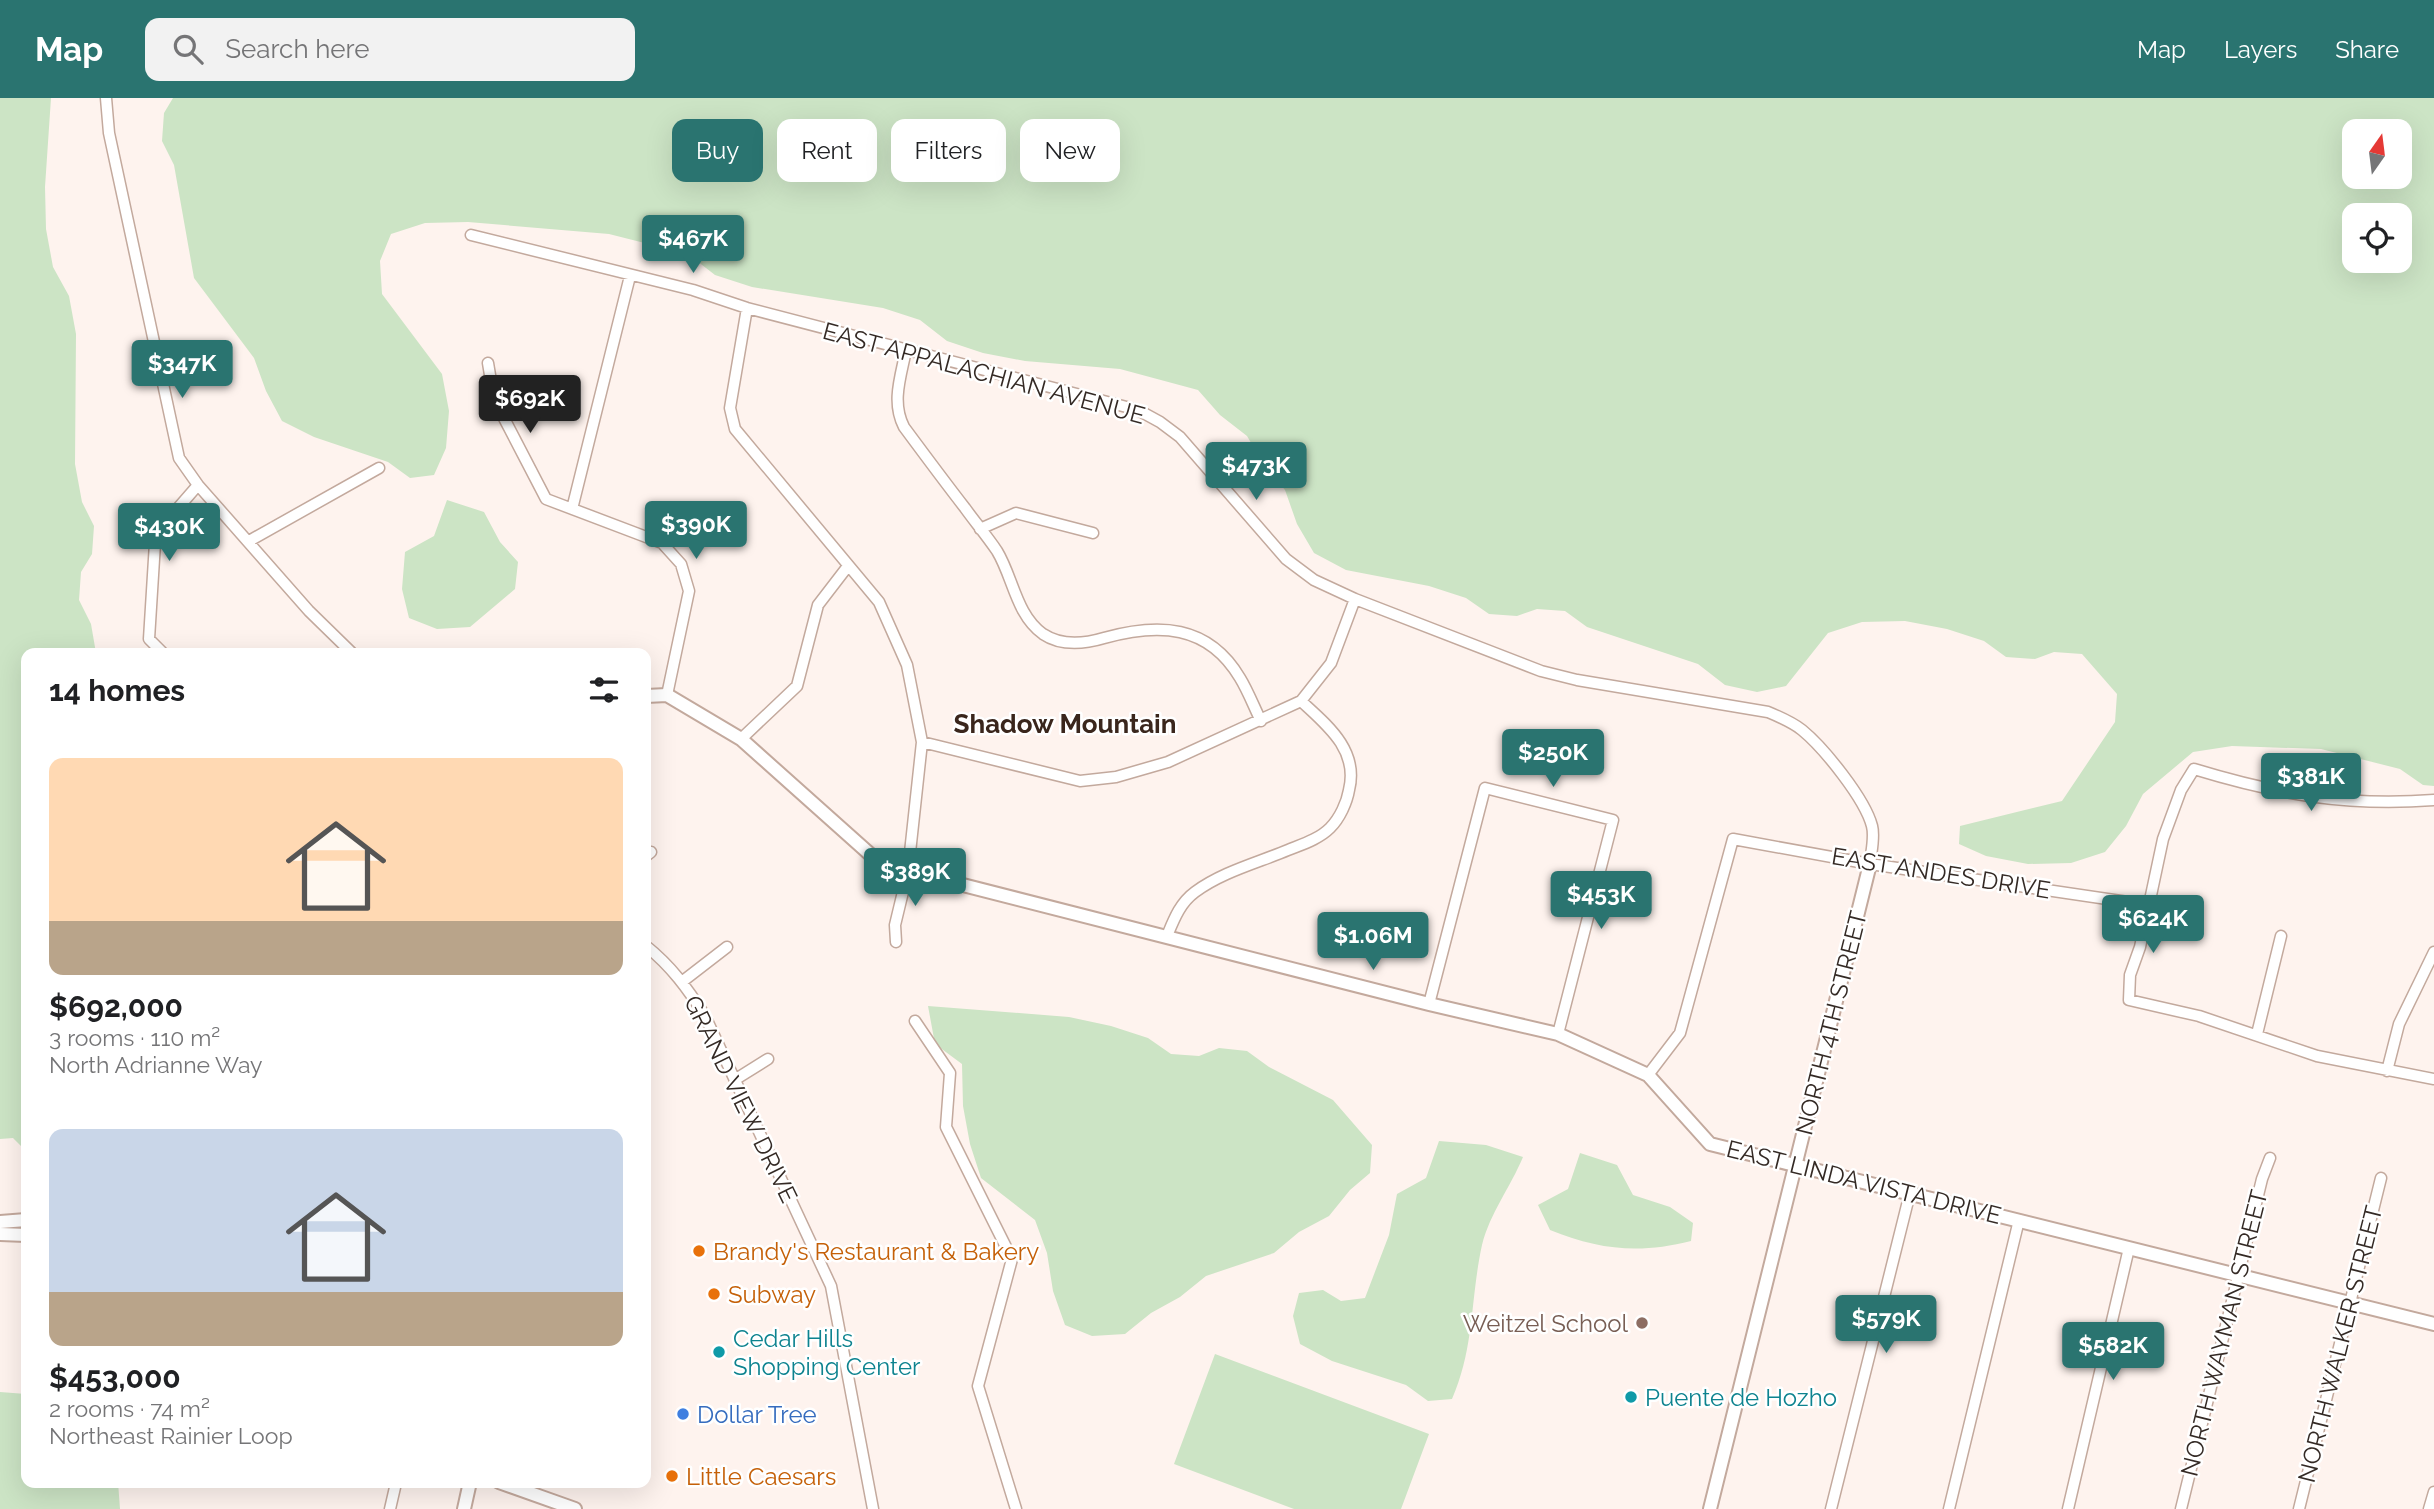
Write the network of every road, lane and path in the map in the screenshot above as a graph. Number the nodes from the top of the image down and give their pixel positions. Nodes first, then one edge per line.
1 (106, 98) edge
2 (471, 234) dead end
3 (630, 276) junction
4 (747, 308) junction
5 (906, 350) junction
6 (488, 363) dead end
7 (379, 468) dead end
8 (198, 485) junction
9 (572, 509) junction
10 (981, 529) junction
11 (1093, 533) dead end
12 (249, 541) junction
13 (848, 566) junction
14 (1355, 599) junction
15 (158, 648) edge
16 (347, 648) edge
17 (667, 695) junction
18 (651, 696) edge
19 (1301, 701) junction
20 (1261, 721) junction
21 (741, 739) junction
22 (922, 742) junction
23 (2434, 800) edge
24 (1870, 864) junction
25 (908, 871) junction
26 (2148, 905) junction
27 (1167, 936) junction
28 (2281, 936) dead end
29 (896, 942) dead end
30 (727, 947) dead end
31 (651, 950) edge
32 (2434, 952) edge
33 (683, 981) junction
34 (1429, 1004) junction
35 (915, 1021) dead end
36 (1558, 1034) junction
37 (2257, 1034) junction
38 (768, 1059) dead end
39 (2387, 1071) junction
40 (1648, 1075) junction
41 (736, 1079) junction
42 (2434, 1079) edge
43 (2270, 1158) dead end
44 (1796, 1165) junction
45 (2381, 1178) dead end
46 (1910, 1193) junction
47 (21, 1220) edge
48 (2019, 1220) junction
49 (0, 1222) edge
50 (0, 1234) edge
51 (21, 1235) edge
52 (2129, 1248) junction
53 (2238, 1275) junction
54 (2349, 1303) junction
55 (2434, 1324) edge
56 (395, 1488) edge
57 (469, 1488) edge
58 (516, 1488) edge
59 (2434, 1492) edge
60 (390, 1509) edge
61 (464, 1509) edge
62 (575, 1509) edge
63 (873, 1509) edge
64 (1016, 1509) edge
65 (1710, 1509) edge
66 (1831, 1509) edge
67 (1949, 1509) edge
68 (2068, 1509) edge
69 (2181, 1509) edge
70 (2299, 1509) edge
71 (2429, 1509) edge

1 - 8 street
2 - 3 street, EAST APPALACHIAN AVENUE
3 - 4 street, EAST APPALACHIAN AVENUE
3 - 9 street
4 - 5 street, EAST APPALACHIAN AVENUE
4 - 13 street
5 - 10 street
5 - 14 street, EAST APPALACHIAN AVENUE
6 - 9 street
7 - 12 street
8 - 12 street
8 - 15 street
9 - 17 street
10 - 11 street
10 - 20 street
12 - 16 street
13 - 21 street
13 - 22 street
14 - 19 street
14 - 24 street, EAST APPALACHIAN AVENUE
17 - 18 street
17 - 21 street, EAST LINDA VISTA DRIVE
19 - 20 street
19 - 27 street
20 - 22 street
21 - 25 street, EAST LINDA VISTA DRIVE
22 - 25 street
23 - 26 street
24 - 26 street, EAST ANDES DRIVE
24 - 40 street, EAST ANDES DRIVE
24 - 44 street, NORTH 4TH STREET
25 - 27 street, EAST LINDA VISTA DRIVE
25 - 29 street
26 - 37 street
27 - 34 street, EAST LINDA VISTA DRIVE
28 - 37 street
30 - 33 street
31 - 33 street, GRAND VIEW DRIVE
32 - 39 street
33 - 41 street, GRAND VIEW DRIVE
34 - 36 street, EAST LINDA VISTA DRIVE
34 - 36 street
35 - 64 street
36 - 40 street, EAST LINDA VISTA DRIVE
37 - 39 street
38 - 41 street
39 - 42 street
40 - 44 street, EAST LINDA VISTA DRIVE
41 - 63 street, GRAND VIEW DRIVE
43 - 53 street, NORTH WAYMAN STREET
44 - 46 street, EAST LINDA VISTA DRIVE
44 - 65 street, NORTH 4TH STREET
45 - 54 street, NORTH WALKER STREET
46 - 48 street, EAST LINDA VISTA DRIVE
46 - 66 street
47 - 49 street
48 - 52 street, EAST LINDA VISTA DRIVE
48 - 67 street
50 - 51 street
52 - 53 street, EAST LINDA VISTA DRIVE
52 - 68 street
53 - 54 street, EAST LINDA VISTA DRIVE
53 - 69 street, NORTH WAYMAN STREET
54 - 55 street, EAST LINDA VISTA DRIVE
54 - 70 street, NORTH WALKER STREET
56 - 60 street
57 - 61 street
58 - 62 street
59 - 71 street

